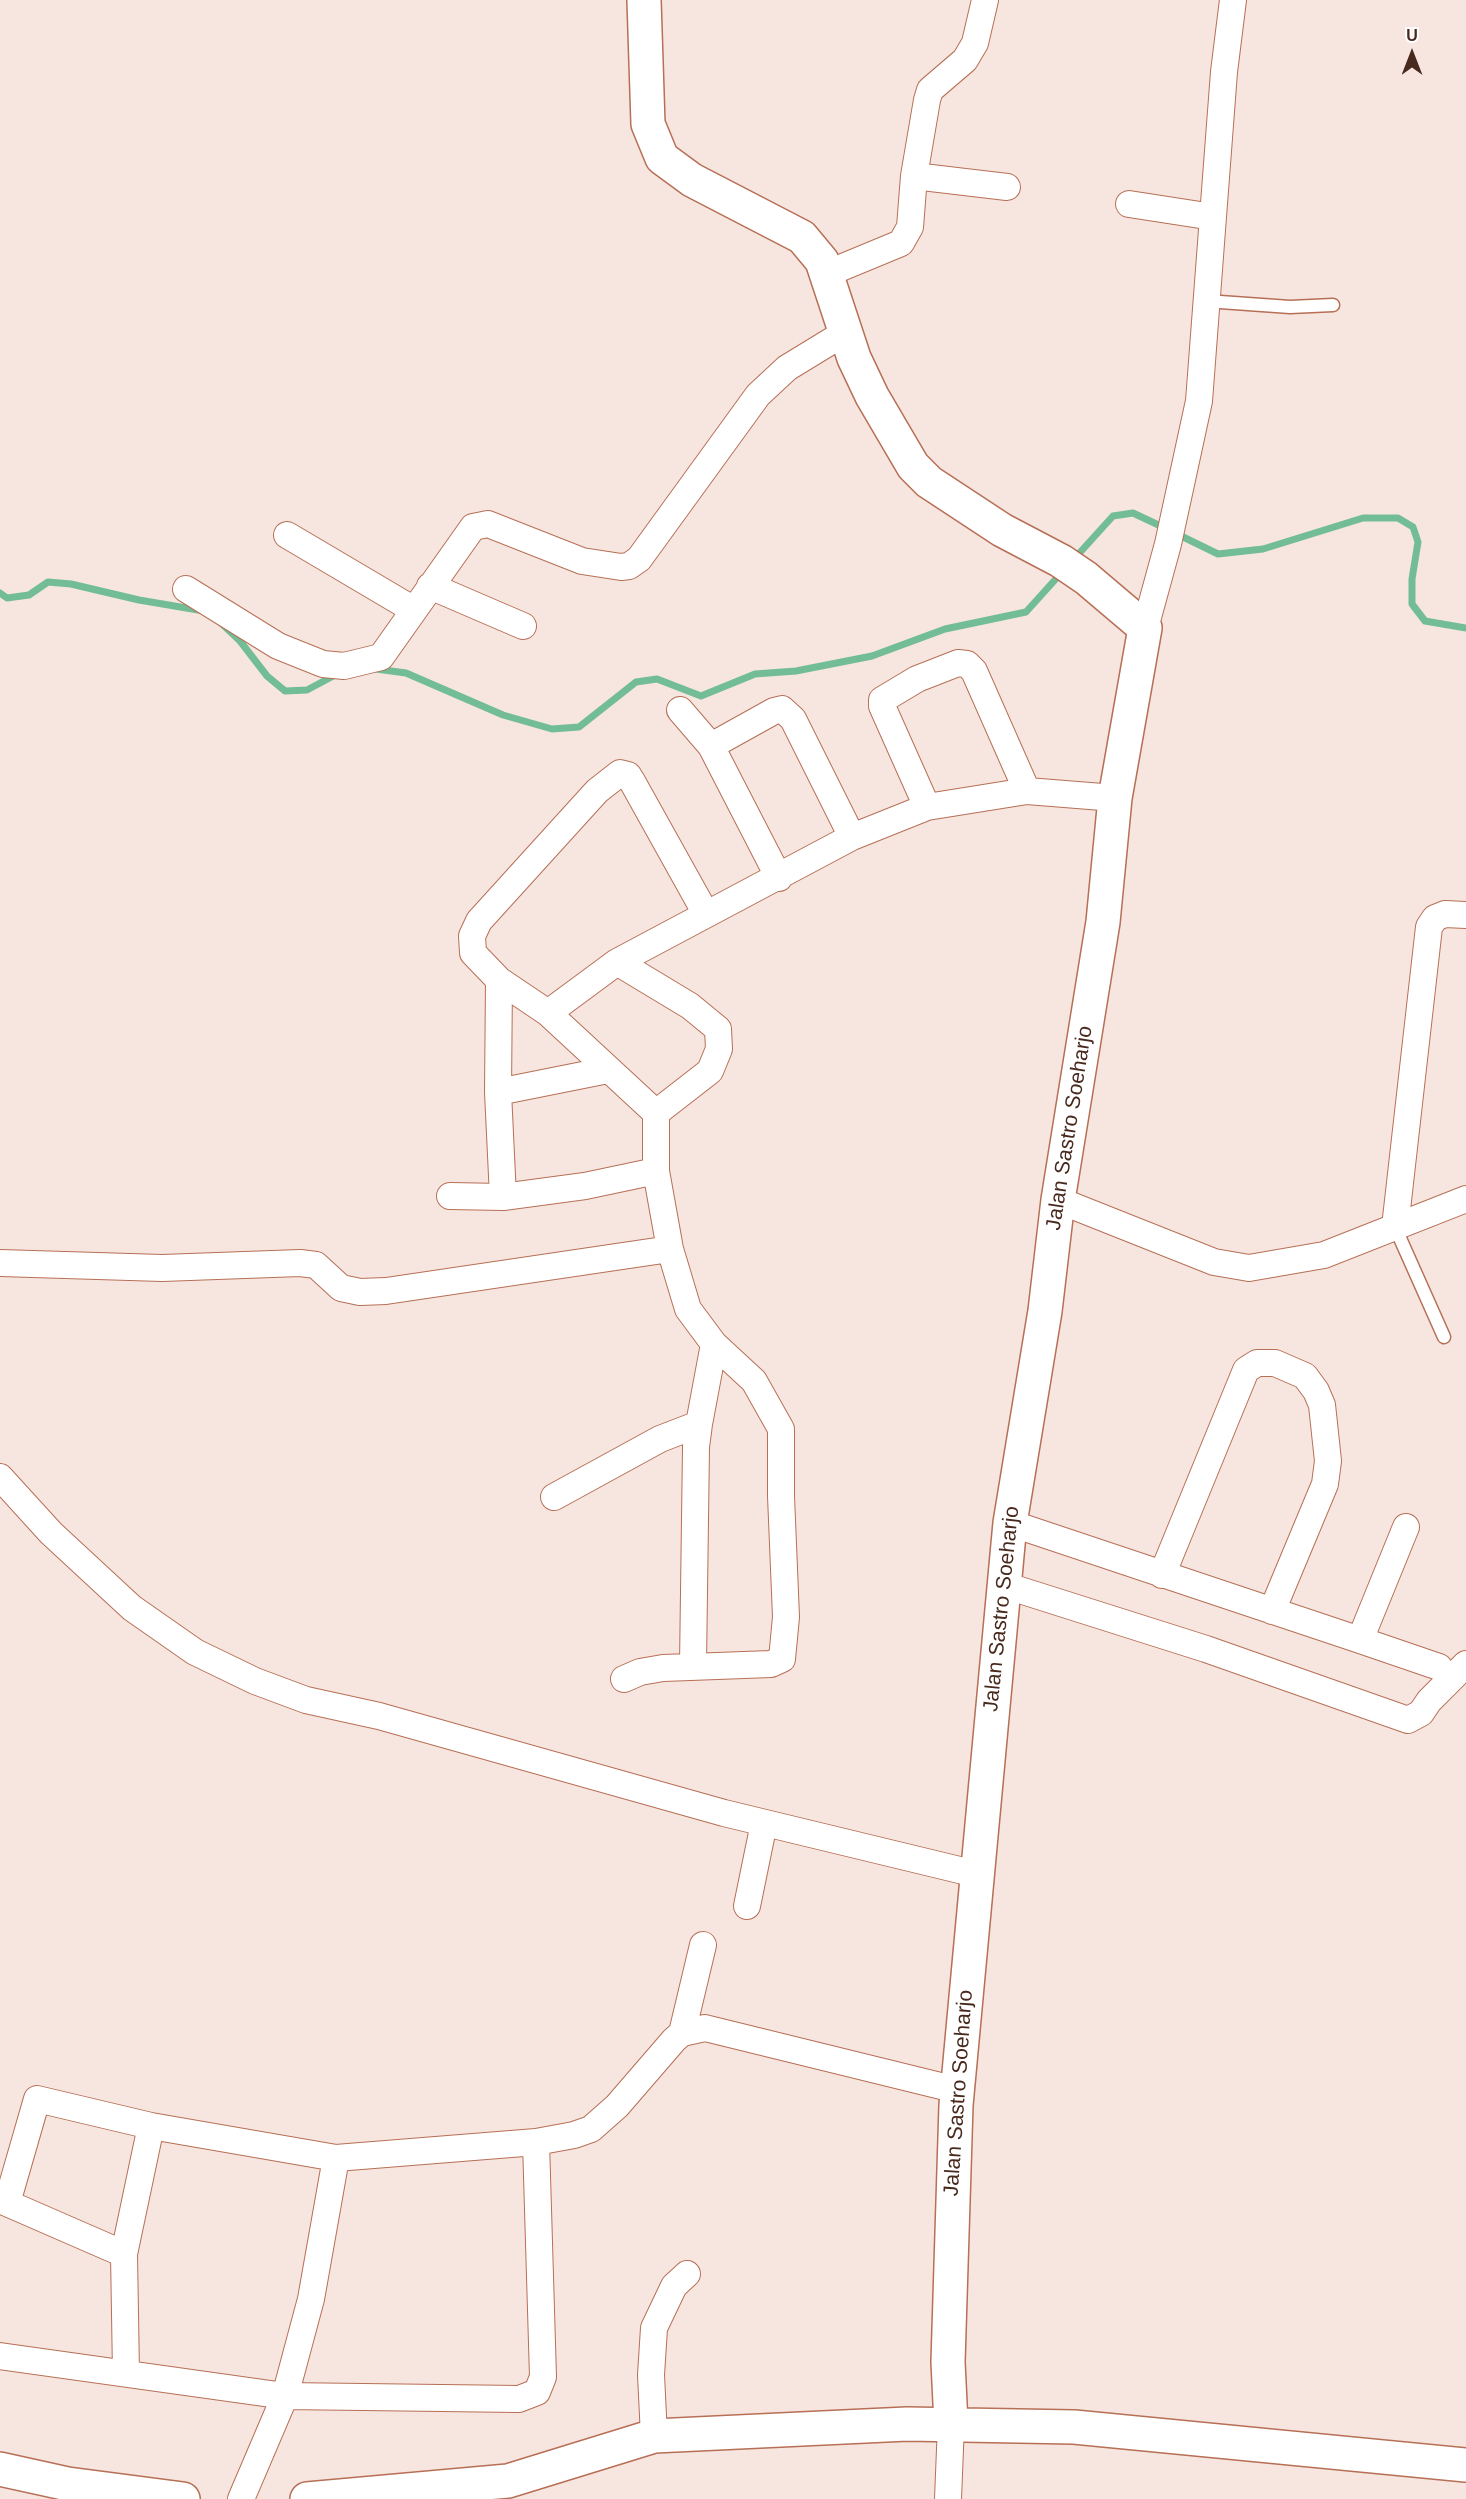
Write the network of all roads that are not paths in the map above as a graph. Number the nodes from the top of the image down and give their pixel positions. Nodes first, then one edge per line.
1 (644, 0) edge
2 (986, 0) edge
3 (1233, 0) edge
4 (914, 176) junction
5 (1007, 187) dead end
6 (1129, 204) dead end
7 (1213, 217) junction
8 (826, 274) junction
9 (1206, 300) junction
10 (1333, 305) dead end
11 (846, 332) junction
12 (287, 535) dead end
13 (429, 586) junction
14 (186, 589) dead end
15 (414, 610) junction
16 (523, 626) dead end
17 (1145, 628) junction
18 (680, 710) dead end
19 (711, 746) junction
20 (1027, 790) junction
21 (1115, 798) junction
22 (927, 807) junction
23 (852, 837) junction
24 (779, 878) junction
25 (706, 914) junction
26 (1466, 915) edge
27 (617, 962) junction
28 (500, 980) junction
29 (548, 1013) junction
30 (608, 1070) junction
31 (498, 1092) junction
32 (656, 1113) junction
33 (656, 1171) junction
34 (450, 1196) dead end
35 (503, 1197) junction
36 (1466, 1199) edge
37 (1058, 1200) junction
38 (1395, 1227) junction
39 (670, 1249) junction
40 (0, 1263) edge
41 (1444, 1337) dead end
42 (714, 1344) junction
43 (699, 1424) junction
44 (0, 1477) edge
45 (554, 1497) dead end
46 (1010, 1523) junction
47 (1406, 1527) dead end
48 (1162, 1575) junction
49 (1004, 1585) junction
50 (1272, 1611) junction
51 (1360, 1640) junction
52 (1466, 1664) edge
53 (693, 1665) junction
54 (1439, 1667) dead end
55 (624, 1679) dead end
56 (764, 1823) junction
57 (976, 1875) junction
58 (747, 1906) dead end
59 (704, 1945) dead end
60 (682, 2033) junction
61 (957, 2090) junction
62 (151, 2126) junction
63 (536, 2142) junction
64 (336, 2158) junction
65 (3, 2201) edge
66 (124, 2254) junction
67 (687, 2274) dead end
68 (0, 2356) edge
69 (126, 2373) junction
70 (285, 2396) junction
71 (951, 2424) junction
72 (654, 2436) junction
73 (1466, 2465) edge
74 (0, 2469) edge
75 (511, 2490) edge
76 (183, 2499) edge
77 (241, 2499) edge
78 (308, 2499) edge
79 (948, 2499) edge

1 - 8 street
2 - 4 street
3 - 7 street
4 - 5 street
4 - 8 street
6 - 7 street
7 - 9 street
8 - 11 street
9 - 10 lane
9 - 17 street
11 - 13 street
11 - 17 street
12 - 15 street
13 - 15 street
13 - 16 street
14 - 15 street
17 - 21 street, Jalan Sastro Soeharjo
18 - 19 street
19 - 23 street
19 - 24 street
20 - 21 street
20 - 22 street
20 - 22 street
21 - 37 street, Jalan Sastro Soeharjo
22 - 23 street
23 - 24 street
24 - 25 street
25 - 27 street
25 - 28 street
26 - 38 street
27 - 29 street
27 - 32 street
28 - 29 street
28 - 31 street
29 - 30 street
30 - 31 street
30 - 32 street
31 - 35 street
32 - 33 street
33 - 35 street
33 - 39 street
34 - 35 street
36 - 38 street
37 - 38 street
37 - 46 street, Jalan Sastro Soeharjo
38 - 41 lane
39 - 40 street
39 - 42 street
42 - 43 street
42 - 53 street
43 - 45 street
43 - 53 street
44 - 56 street
46 - 48 street
46 - 49 street, Jalan Sastro Soeharjo
47 - 51 street
48 - 50 street
48 - 50 street
49 - 52 street
49 - 57 street, Jalan Sastro Soeharjo
50 - 51 street
51 - 54 street
53 - 55 street
56 - 57 street
56 - 58 street
57 - 61 street, Jalan Sastro Soeharjo
59 - 60 street
60 - 61 street
60 - 63 street
61 - 71 street, Jalan Sastro Soeharjo
62 - 64 street
62 - 65 street
62 - 66 street
63 - 64 street
63 - 70 street
64 - 70 street
65 - 66 street
66 - 69 street
67 - 72 street
68 - 69 street
69 - 70 street
70 - 77 street
71 - 72 street
71 - 73 street
71 - 79 street
72 - 75 street
74 - 76 street
75 - 78 street

